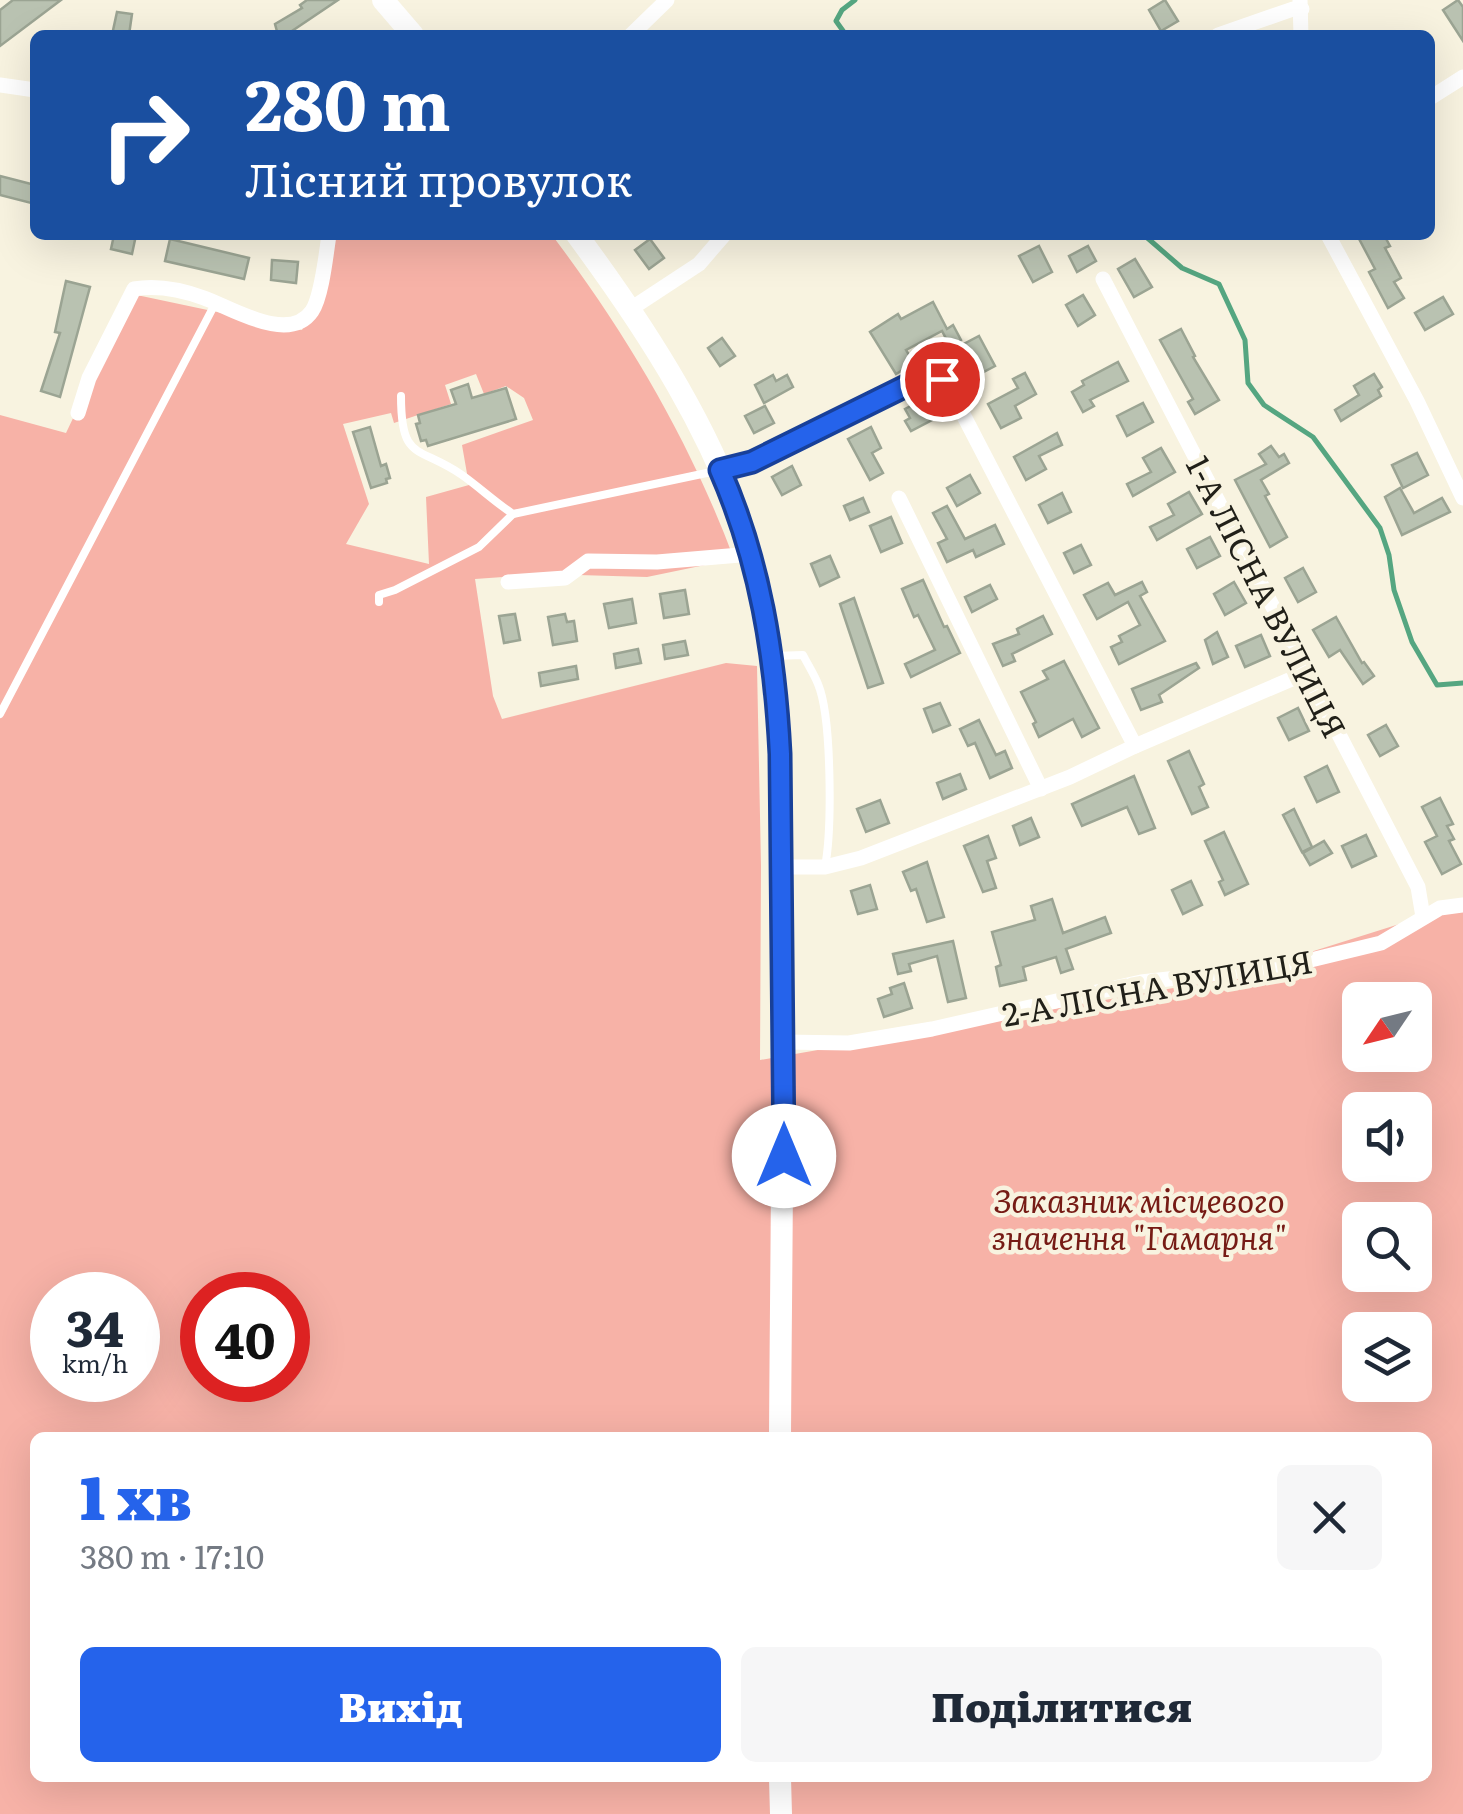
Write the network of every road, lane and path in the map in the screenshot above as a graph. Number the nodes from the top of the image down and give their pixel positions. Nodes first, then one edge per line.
1 (383, 0) edge
2 (668, 0) edge
3 (1301, 5) edge
4 (409, 30) edge
5 (636, 30) edge
6 (1232, 30) edge
7 (1463, 77) edge
8 (0, 85) edge
9 (30, 89) edge
10 (1435, 95) edge
11 (328, 240) edge
12 (580, 240) edge
13 (719, 240) edge
14 (1331, 240) edge
15 (1102, 279) dead end
16 (216, 302) junction
17 (629, 310) junction
18 (402, 396) dead end
19 (78, 413) dead end
20 (720, 470) junction
21 (899, 498) dead end
22 (1463, 498) edge
23 (512, 514) junction
24 (752, 554) junction
25 (508, 582) dead end
26 (379, 602) dead end
27 (772, 656) junction
28 (1308, 672) junction
29 (0, 714) edge
30 (1135, 746) junction
31 (1041, 788) junction
32 (781, 867) junction
33 (825, 867) junction
34 (1463, 905) edge
35 (1424, 917) junction
36 (783, 1042) junction
37 (780, 1432) edge
38 (780, 1782) edge
39 (781, 1814) edge

1 - 4 street
2 - 5 street
3 - 6 street
7 - 10 street
8 - 9 street
11 - 16 street
12 - 17 street
13 - 17 street
14 - 22 street
15 - 28 street, 1-А ЛІСНА ВУЛИЦЯ
16 - 19 street
16 - 29 lane
17 - 20 street
18 - 23 lane
20 - 23 lane
20 - 24 street
20 - 30 street
21 - 31 street
23 - 26 lane
24 - 25 street
24 - 27 street
27 - 32 street
27 - 33 lane
28 - 30 street
28 - 35 street, 1-А ЛІСНА ВУЛИЦЯ
30 - 31 street
31 - 33 street
32 - 33 street
32 - 36 street
34 - 35 street, 2-А ЛІСНА ВУЛИЦЯ
35 - 36 street, 2-А ЛІСНА ВУЛИЦЯ
36 - 37 street
38 - 39 street

